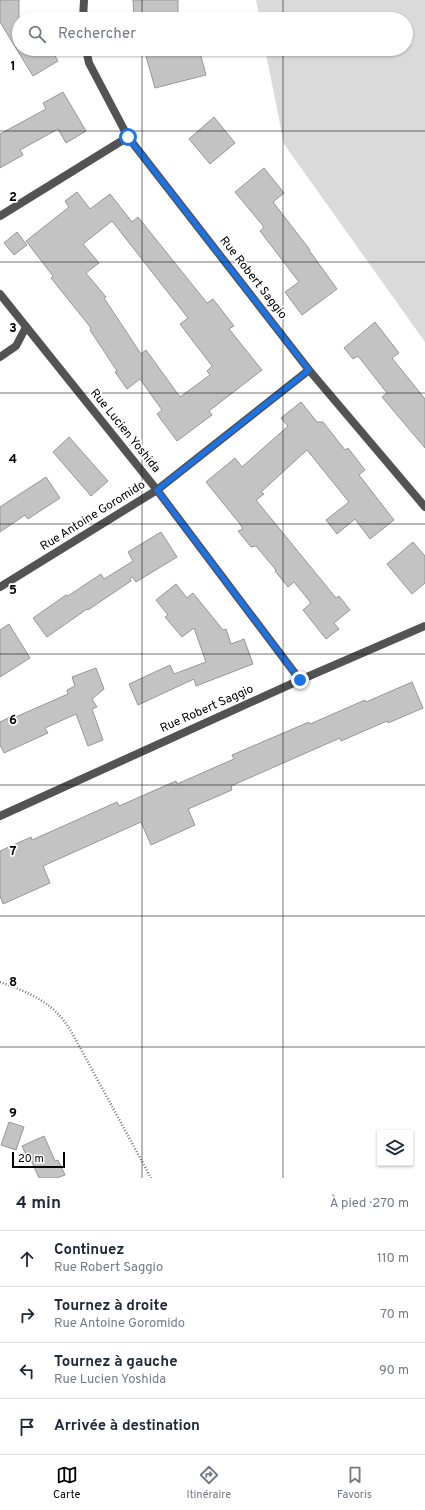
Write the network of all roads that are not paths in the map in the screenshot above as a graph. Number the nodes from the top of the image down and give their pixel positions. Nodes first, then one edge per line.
1 (84, 0) edge
2 (83, 12) edge
3 (87, 56) edge
4 (128, 137) junction
5 (0, 216) edge
6 (0, 294) edge
7 (26, 327) junction
8 (0, 357) edge
9 (309, 370) junction
10 (157, 490) junction
11 (425, 507) edge
12 (0, 587) edge
13 (425, 626) edge
14 (300, 680) junction
15 (0, 816) edge

1 - 2 street
3 - 4 street, Rue Robert Saggio
4 - 5 street
4 - 9 street, Rue Robert Saggio
6 - 7 street, Rue Lucien Yoshida
7 - 8 street
7 - 10 street, Rue Lucien Yoshida
9 - 10 street, Rue Antoine Goromido
9 - 11 street, Rue Robert Saggio
10 - 12 street, Rue Antoine Goromido
10 - 14 street, Rue Lucien Yoshida
13 - 14 street, Rue Robert Saggio
14 - 15 street, Rue Robert Saggio

